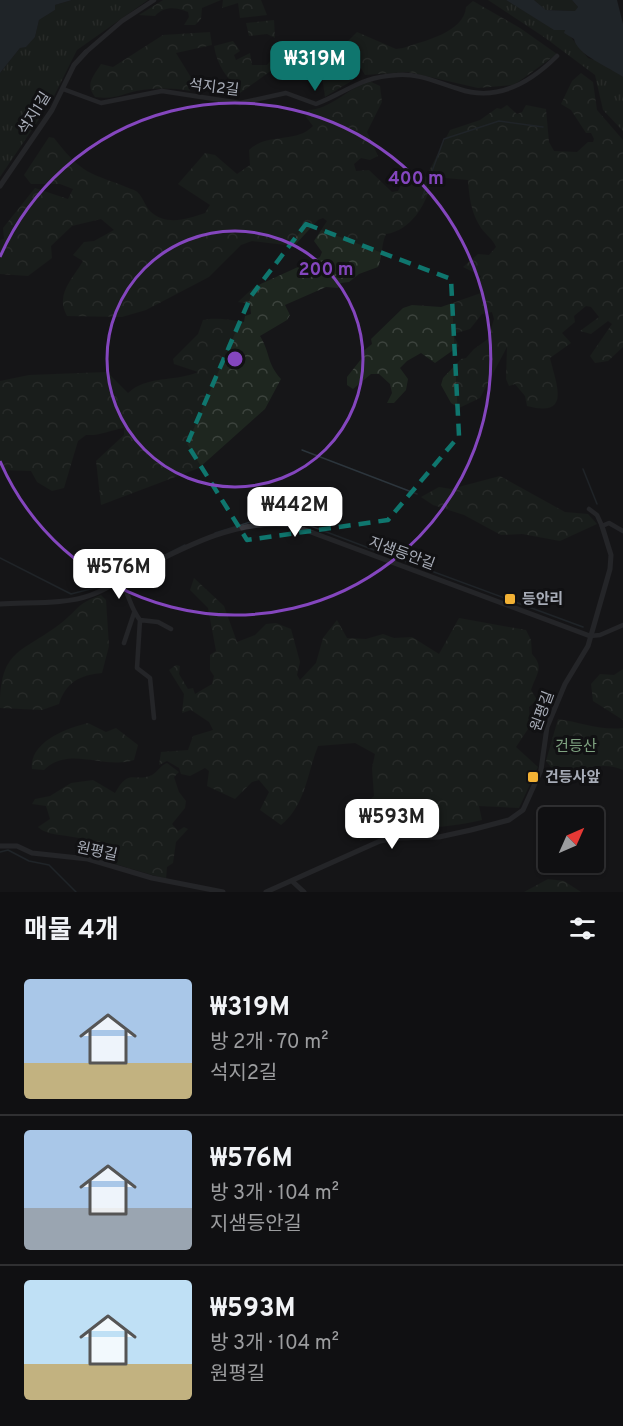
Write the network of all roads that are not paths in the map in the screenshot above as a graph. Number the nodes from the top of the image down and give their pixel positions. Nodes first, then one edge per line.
1 (154, 0) edge
2 (86, 52) joint
3 (557, 56) dead end
4 (63, 89) junction
5 (0, 186) edge
6 (589, 509) dead end
7 (602, 526) junction
8 (623, 531) edge
9 (120, 580) junction
10 (0, 604) edge
11 (134, 613) junction
12 (140, 620) junction
13 (623, 625) edge
14 (171, 629) dead end
15 (590, 636) junction
16 (124, 643) dead end
17 (154, 718) dead end
18 (0, 846) edge
19 (292, 881) junction
20 (224, 892) edge
21 (266, 892) edge
22 (304, 892) edge

1 - 2 street
2 - 4 street, 석지1길
3 - 4 street, 석지2길
4 - 5 street, 석지1길
6 - 7 street
7 - 8 street
7 - 15 street
9 - 10 street, 지샘등안길
9 - 11 street
9 - 15 street, 지샘등안길
11 - 12 street
11 - 16 street
12 - 14 street
12 - 17 street
13 - 15 street
15 - 19 street, 원평길
18 - 20 street, 원평길
19 - 21 street, 원평길
19 - 22 street

